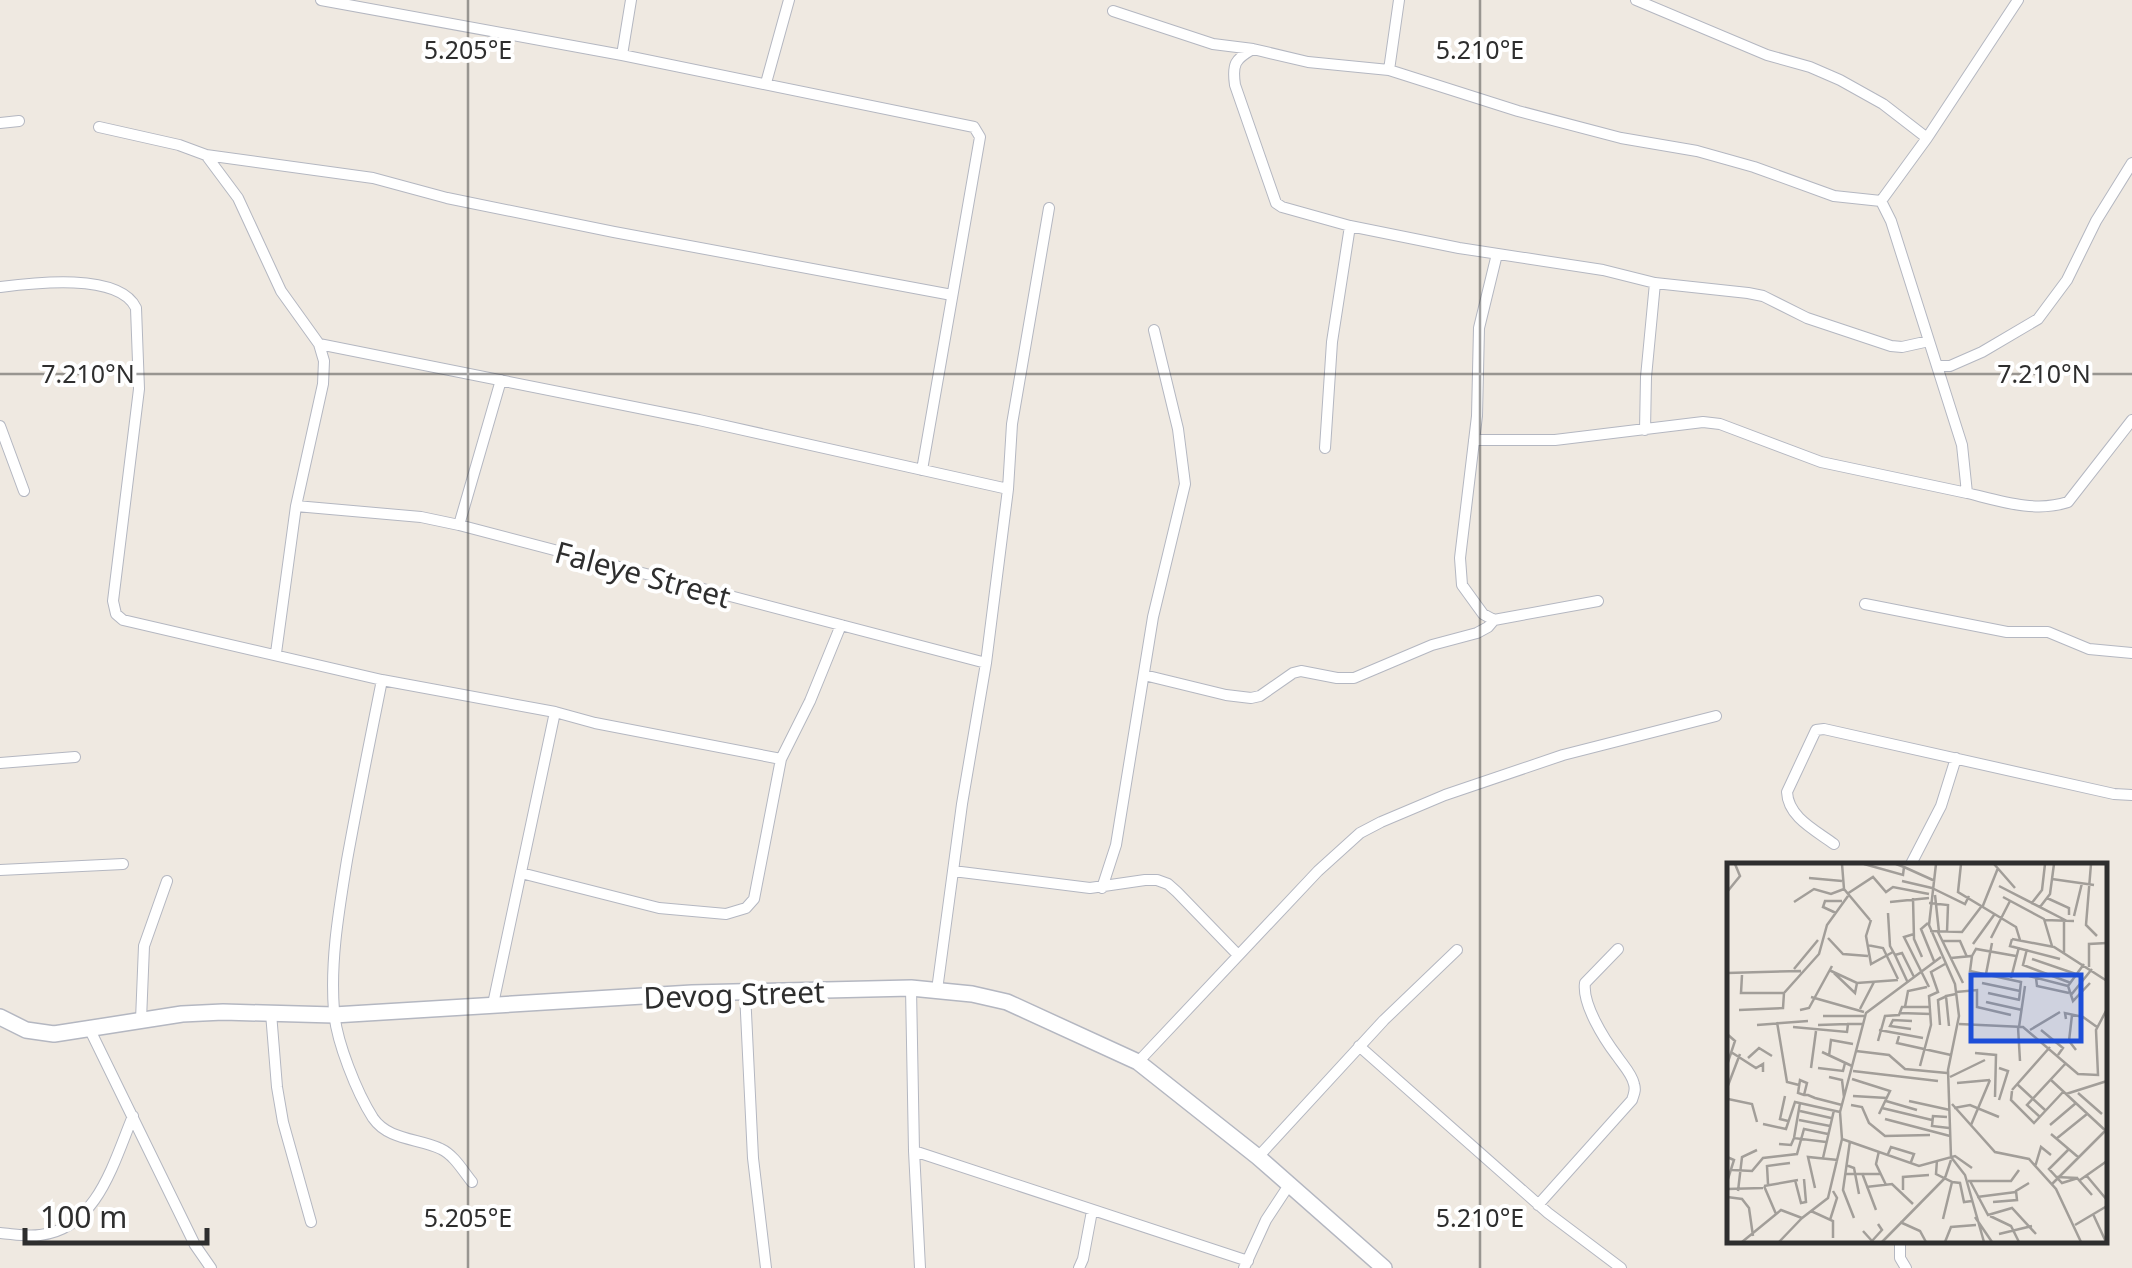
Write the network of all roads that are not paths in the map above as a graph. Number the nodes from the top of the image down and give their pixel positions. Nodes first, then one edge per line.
1 (322, 0) edge
2 (631, 0) edge
3 (789, 0) edge
4 (1399, 0) edge
5 (1636, 0) edge
6 (2018, 0) edge
7 (1113, 12) dead end
8 (1253, 49) junction
9 (622, 55) junction
10 (1388, 70) junction
11 (766, 84) junction
12 (19, 121) dead end
13 (0, 123) edge
14 (100, 126) dead end
15 (1926, 138) junction
16 (206, 155) junction
17 (2132, 163) edge
18 (1881, 201) junction
19 (1049, 208) dead end
20 (1350, 226) junction
21 (1497, 254) junction
22 (1654, 283) junction
23 (0, 287) edge
24 (952, 294) junction
25 (1154, 330) dead end
26 (1929, 341) junction
27 (320, 344) junction
28 (1942, 370) junction
29 (501, 380) junction
30 (2131, 423) edge
31 (0, 426) edge
32 (1645, 430) junction
33 (1474, 440) junction
34 (1325, 448) dead end
35 (922, 470) junction
36 (1008, 489) junction
37 (24, 491) dead end
38 (1966, 493) junction
39 (296, 506) junction
40 (459, 525) junction
41 (1598, 601) dead end
42 (1864, 604) dead end
43 (1494, 620) junction
44 (840, 625) junction
45 (2132, 653) edge
46 (276, 654) junction
47 (986, 663) junction
48 (1144, 675) junction
49 (382, 680) junction
50 (554, 712) junction
51 (1716, 716) dead end
52 (74, 757) dead end
53 (781, 758) junction
54 (1956, 758) junction
55 (0, 764) edge
56 (2132, 795) edge
57 (1834, 844) dead end
58 (1912, 863) edge
59 (123, 864) dead end
60 (0, 870) edge
61 (952, 871) junction
62 (520, 873) junction
63 (168, 881) dead end
64 (1102, 888) junction
65 (1618, 948) dead end
66 (1457, 950) dead end
67 (1238, 955) junction
68 (912, 988) junction
69 (936, 990) junction
70 (745, 992) junction
71 (493, 1004) junction
72 (271, 1013) junction
73 (334, 1015) junction
74 (0, 1017) edge
75 (140, 1020) junction
76 (90, 1030) junction
77 (1360, 1046) junction
78 (1138, 1062) junction
79 (133, 1116) junction
80 (914, 1151) junction
81 (1258, 1157) junction
82 (472, 1182) dead end
83 (1289, 1185) junction
84 (1538, 1204) junction
85 (1092, 1211) junction
86 (312, 1222) dead end
87 (0, 1233) edge
88 (1900, 1243) edge
89 (1246, 1264) edge
90 (212, 1268) edge
91 (766, 1268) edge
92 (920, 1268) edge
93 (1079, 1268) edge
94 (1384, 1268) edge
95 (1621, 1268) edge
96 (1906, 1268) edge

1 - 9 street
2 - 9 street
3 - 11 street
4 - 10 street
5 - 15 street
6 - 15 street
7 - 8 street
8 - 10 street
8 - 20 street
9 - 11 street
10 - 18 street
11 - 24 street
12 - 13 street
14 - 16 street
15 - 18 street
16 - 24 street
16 - 27 street
17 - 28 street
18 - 26 street
19 - 36 street
20 - 21 street
20 - 34 street
21 - 22 street
21 - 33 street
22 - 26 street
22 - 32 street
23 - 46 street
24 - 35 street
25 - 48 street
26 - 28 street
27 - 29 street
27 - 39 street
28 - 38 street
29 - 35 street
29 - 40 street
30 - 38 street
31 - 37 street
32 - 33 street
32 - 38 street
33 - 43 street
35 - 36 street
36 - 47 street
39 - 40 street, Faleye Street
39 - 46 street
40 - 44 street, Faleye Street
41 - 43 street
42 - 45 street
43 - 48 street
44 - 47 street, Faleye Street
44 - 53 street
46 - 49 street
47 - 61 street
48 - 64 street
49 - 50 street
49 - 73 street
50 - 53 street
50 - 62 street
51 - 67 street
52 - 55 street
53 - 62 street
54 - 56 street
54 - 57 street
54 - 58 street
59 - 60 street
61 - 64 street
61 - 69 street
62 - 71 street
63 - 75 street
64 - 67 street
65 - 84 street
66 - 77 street
67 - 78 street
68 - 69 street, Devog Street
68 - 70 street, Devog Street
68 - 80 street
69 - 78 street, Devog Street
70 - 71 street, Devog Street
70 - 91 street
71 - 73 street, Devog Street
72 - 73 street, Devog Street
72 - 75 street, Devog Street
72 - 86 street
73 - 82 street
74 - 76 street, Devog Street
75 - 76 street, Devog Street
76 - 79 street
77 - 81 street
77 - 84 street
78 - 81 street, Devog Street
79 - 87 street
79 - 90 street
80 - 85 street
80 - 92 street
81 - 83 street, Devog Street
83 - 89 street
83 - 94 street, Devog Street
84 - 95 street
85 - 89 street
85 - 93 street
88 - 96 street

